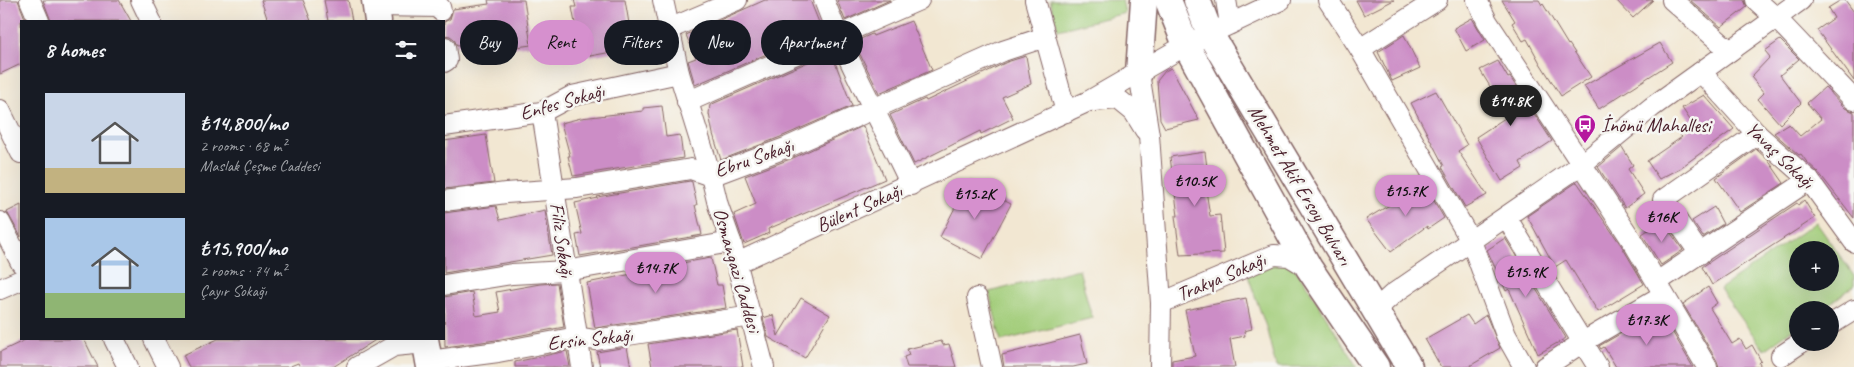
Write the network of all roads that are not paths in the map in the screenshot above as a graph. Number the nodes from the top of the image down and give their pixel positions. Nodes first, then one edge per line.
1 (30, 0) edge
2 (141, 0) edge
3 (663, 0) edge
4 (737, 0) edge
5 (824, 0) edge
6 (919, 0) edge
7 (1035, 0) edge
8 (1144, 0) edge
9 (1168, 0) edge
10 (1198, 0) edge
11 (1226, 0) edge
12 (1281, 0) edge
13 (1328, 0) edge
14 (1437, 0) edge
15 (1477, 0) edge
16 (1672, 0) edge
17 (1756, 0) edge
18 (1801, 0) edge
19 (371, 10) edge
20 (441, 11) dead end
21 (1776, 18) junction
22 (39, 20) edge
23 (151, 20) edge
24 (667, 20) edge
25 (832, 20) edge
26 (679, 25) edge
27 (863, 25) edge
28 (1220, 29) junction
29 (1045, 37) junction
30 (1186, 46) junction
31 (1360, 49) junction
32 (1730, 51) junction
33 (677, 65) edge
34 (772, 65) edge
35 (852, 65) edge
36 (1701, 72) junction
37 (679, 73) junction
38 (1138, 73) junction
39 (1854, 100) edge
40 (1089, 101) junction
41 (687, 102) junction
42 (873, 109) junction
43 (0, 110) edge
44 (542, 112) junction
45 (1066, 112) junction
46 (445, 126) edge
47 (1756, 134) junction
48 (1149, 135) junction
49 (20, 151) edge
50 (1581, 164) junction
51 (711, 176) junction
52 (1809, 180) junction
53 (910, 185) junction
54 (555, 189) junction
55 (445, 201) edge
56 (1506, 217) junction
57 (1847, 218) edge
58 (0, 222) edge
59 (1471, 240) junction
60 (731, 242) junction
61 (1854, 242) edge
62 (1700, 254) junction
63 (20, 261) edge
64 (737, 263) junction
65 (1309, 268) junction
66 (566, 271) junction
67 (20, 280) edge
68 (445, 285) edge
69 (0, 289) edge
70 (1660, 289) junction
71 (977, 298) dead end
72 (1161, 303) junction
73 (1854, 310) edge
74 (752, 316) junction
75 (1379, 318) junction
76 (1839, 319) edge
77 (577, 337) junction
78 (114, 340) edge
79 (154, 340) edge
80 (1583, 342) junction
81 (1789, 351) edge
82 (428, 352) edge
83 (1781, 356) dead end
84 (128, 367) edge
85 (168, 367) edge
86 (357, 367) edge
87 (582, 367) edge
88 (764, 367) edge
89 (992, 367) edge
90 (1160, 367) edge
91 (1376, 367) edge
92 (1409, 367) edge
93 (1524, 367) edge
94 (1545, 367) edge
95 (1598, 367) edge
96 (1707, 367) edge

1 - 22 street
2 - 23 street
3 - 24 street, Osmangazi Caddesi
4 - 26 street
5 - 25 street
6 - 27 street
7 - 29 street
8 - 38 main road
9 - 30 main road, Mehmet Akif Ersoy Bulvarı
10 - 28 main road, Mehmet Akif Ersoy Bulvarı
11 - 28 street
12 - 28 street, Bülent Sokağı
13 - 31 street
14 - 31 street
15 - 50 street
16 - 32 street
17 - 21 street
18 - 21 street
19 - 20 street
21 - 32 street
21 - 39 street
28 - 30 street, Bülent Sokağı
28 - 75 main road, Mehmet Akif Ersoy Bulvarı
29 - 42 street, Ebru Sokağı
29 - 45 street
30 - 38 street, Bülent Sokağı
30 - 65 main road, Mehmet Akif Ersoy Bulvarı
31 - 59 street
32 - 36 street
33 - 37 street, Osmangazi Caddesi
34 - 41 street
35 - 42 street
36 - 47 street, Yavaş Sokağı
36 - 50 street
37 - 41 street, Osmangazi Caddesi
37 - 44 street, Enfes Sokağı
38 - 40 street, Bülent Sokağı
38 - 48 street
40 - 45 street, Bülent Sokağı
40 - 48 street
41 - 51 street, Osmangazi Caddesi
42 - 51 street, Ebru Sokağı
42 - 53 street
43 - 49 street
44 - 46 street, Enfes Sokağı
44 - 54 street, Filiz Sokağı
45 - 53 street, Bülent Sokağı
47 - 52 street, Yavaş Sokağı
47 - 62 street
48 - 72 street
50 - 56 street
50 - 70 street
51 - 54 street, Ebru Sokağı
51 - 60 street, Osmangazi Caddesi
52 - 57 street, Yavaş Sokağı
52 - 62 street
53 - 64 street, Bülent Sokağı
54 - 55 street, Ebru Sokağı
54 - 66 street, Filiz Sokağı
56 - 59 street
56 - 80 street
57 - 61 street, Yavaş Sokağı
58 - 63 street
59 - 75 street
59 - 93 street
60 - 64 street, Osmangazi Caddesi
60 - 66 street
62 - 70 street
64 - 74 street, Osmangazi Caddesi
65 - 72 street, Trakya Sokağı
65 - 91 main road, Mehmet Akif Ersoy Bulvarı
66 - 68 street
66 - 77 street, Filiz Sokağı
67 - 69 street
70 - 80 street
70 - 96 street
71 - 89 street
72 - 90 street
73 - 76 street
74 - 77 street, Ersin Sokağı
74 - 88 street, Osmangazi Caddesi
75 - 92 main road, Mehmet Akif Ersoy Bulvarı
77 - 82 street, Ersin Sokağı
77 - 87 street, Filiz Sokağı
78 - 84 street
79 - 85 street
80 - 94 street
80 - 95 street
81 - 83 street
82 - 86 street, Ersin Sokağı

